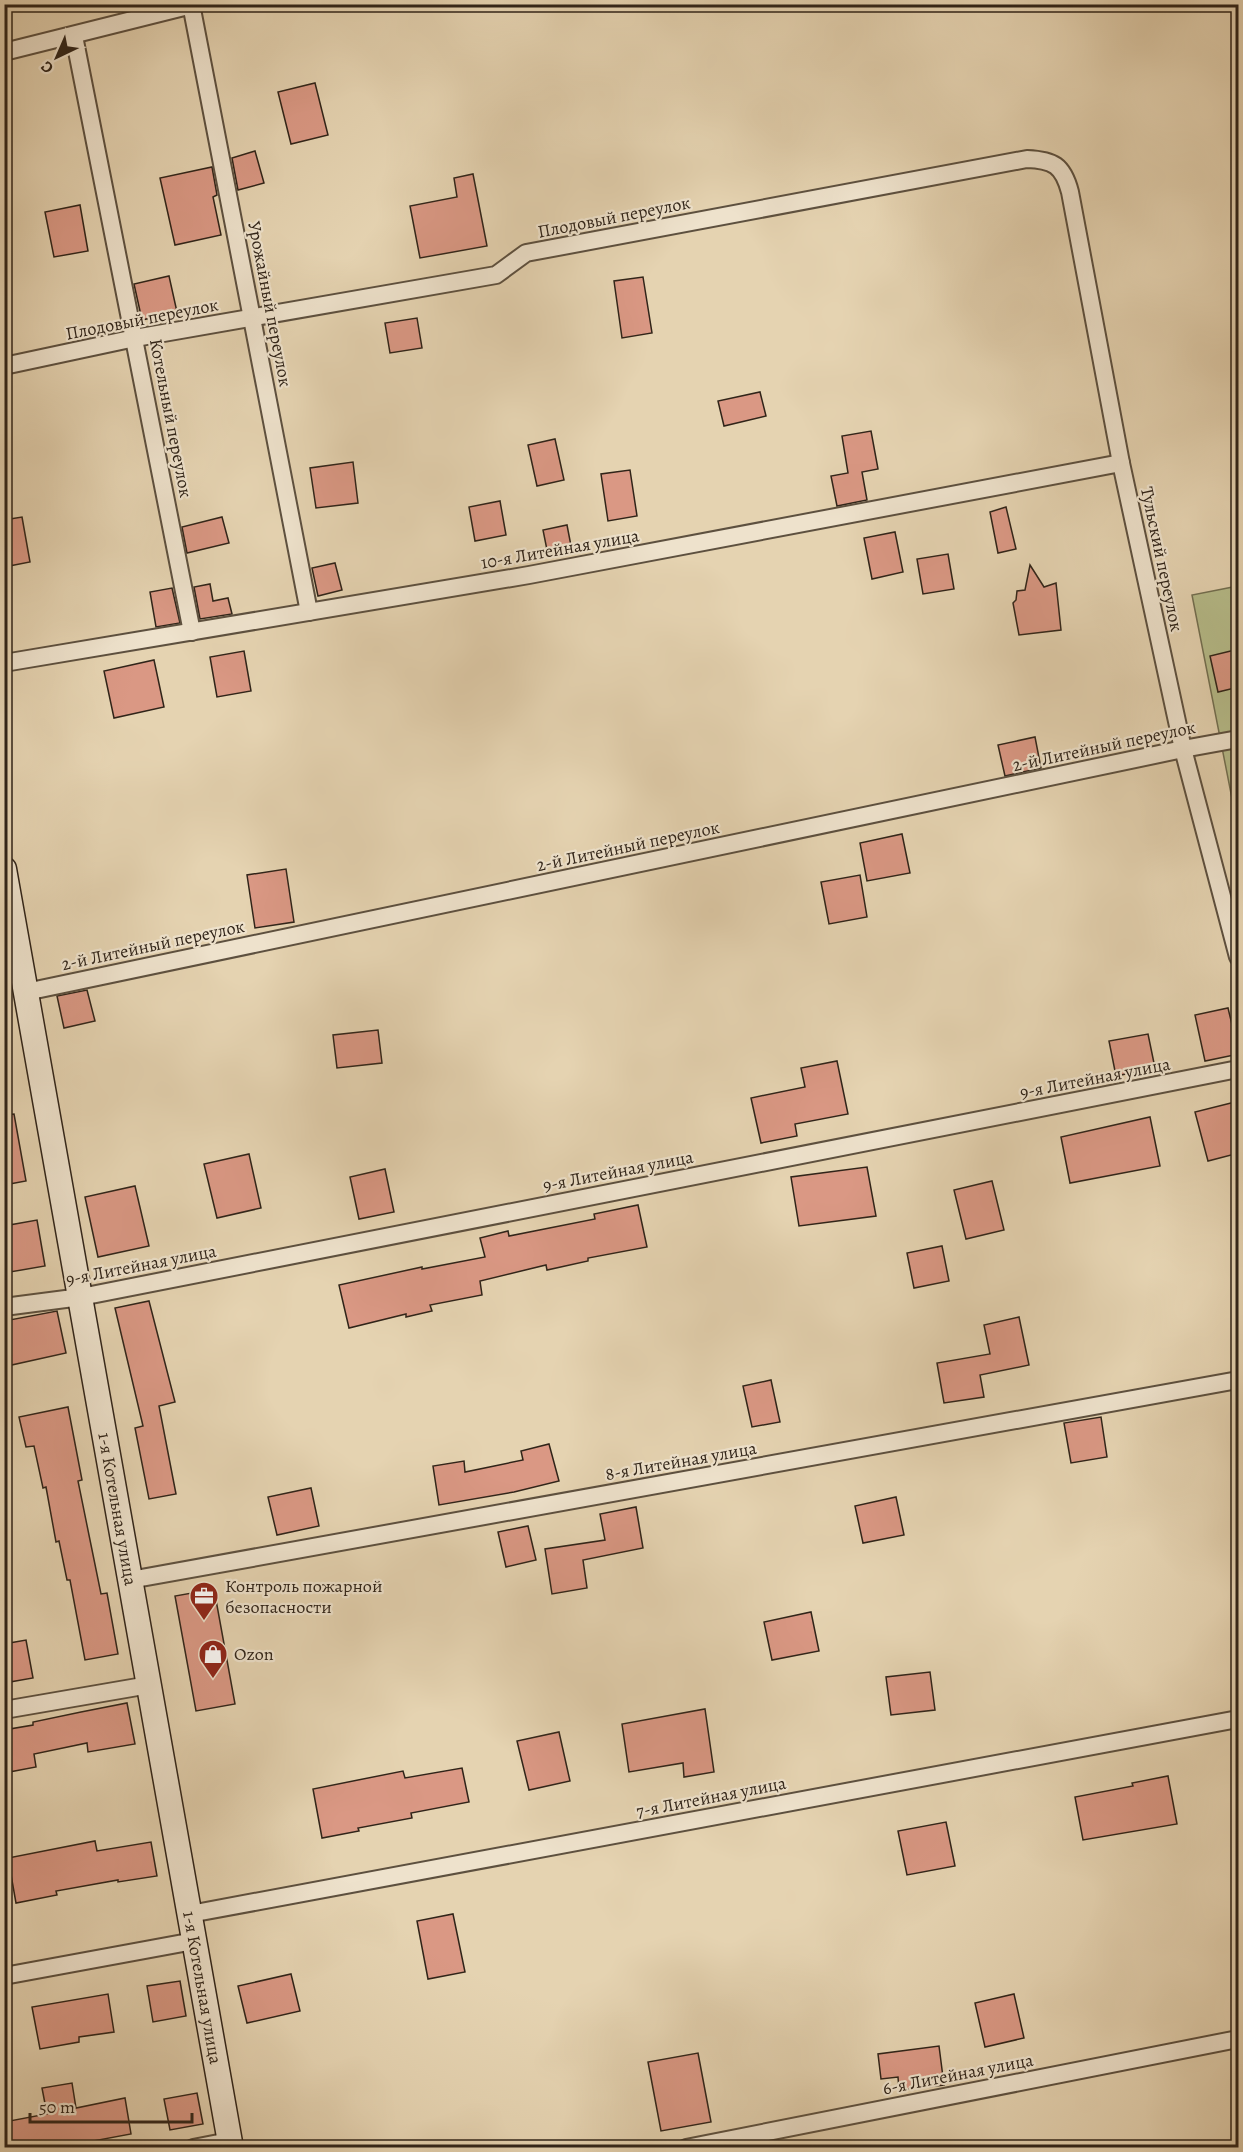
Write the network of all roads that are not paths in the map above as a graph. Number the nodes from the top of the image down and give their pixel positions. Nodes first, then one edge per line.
1 (193, 5) edge
2 (74, 36) junction
3 (4, 52) edge
4 (1059, 166) joint
5 (253, 318) junction
6 (135, 338) junction
7 (4, 366) edge
8 (1121, 463) junction
9 (309, 612) junction
10 (192, 632) junction
11 (4, 663) edge
12 (1239, 739) edge
13 (1183, 749) junction
14 (6, 882) edge
15 (1239, 957) edge
16 (26, 992) junction
17 (1239, 1069) edge
18 (81, 1297) junction
19 (4, 1307) edge
20 (1239, 1380) edge
21 (130, 1580) junction
22 (149, 1685) junction
23 (4, 1710) edge
24 (1239, 1719) edge
25 (190, 1914) junction
26 (194, 1941) junction
27 (4, 1976) edge
28 (1239, 2039) edge
29 (230, 2144) edge
30 (194, 2148) edge
31 (686, 2148) edge

1 - 2 street
1 - 5 street, Урожайный переулок
2 - 3 street
2 - 6 street, Котельный переулок
4 - 5 street, Плодовый переулок
4 - 8 street, Тульский переулок
5 - 6 street, Плодовый переулок
5 - 9 street, Урожайный переулок
6 - 7 street, Плодовый переулок
6 - 10 street, Котельный переулок
8 - 9 street, 10-я Литейная улица
8 - 13 street, Тульский переулок
9 - 10 street, 10-я Литейная улица
10 - 11 street, 10-я Литейная улица
12 - 13 street, 2-й Литейный переулок
13 - 15 street, Тульский переулок
13 - 16 street, 2-й Литейный переулок
14 - 16 street, 1-я Котельная улица
16 - 18 street, 1-я Котельная улица
17 - 18 street, 9-я Литейная улица
18 - 19 street, 9-я Литейная улица
18 - 21 street, 1-я Котельная улица
20 - 21 street, 8-я Литейная улица
21 - 22 street, 1-я Котельная улица
22 - 23 street
22 - 25 street, 1-я Котельная улица
24 - 25 street, 7-я Литейная улица
25 - 26 street, 1-я Котельная улица
26 - 27 street
26 - 29 street, 1-я Котельная улица
28 - 31 street, 6-я Литейная улица
29 - 30 street

